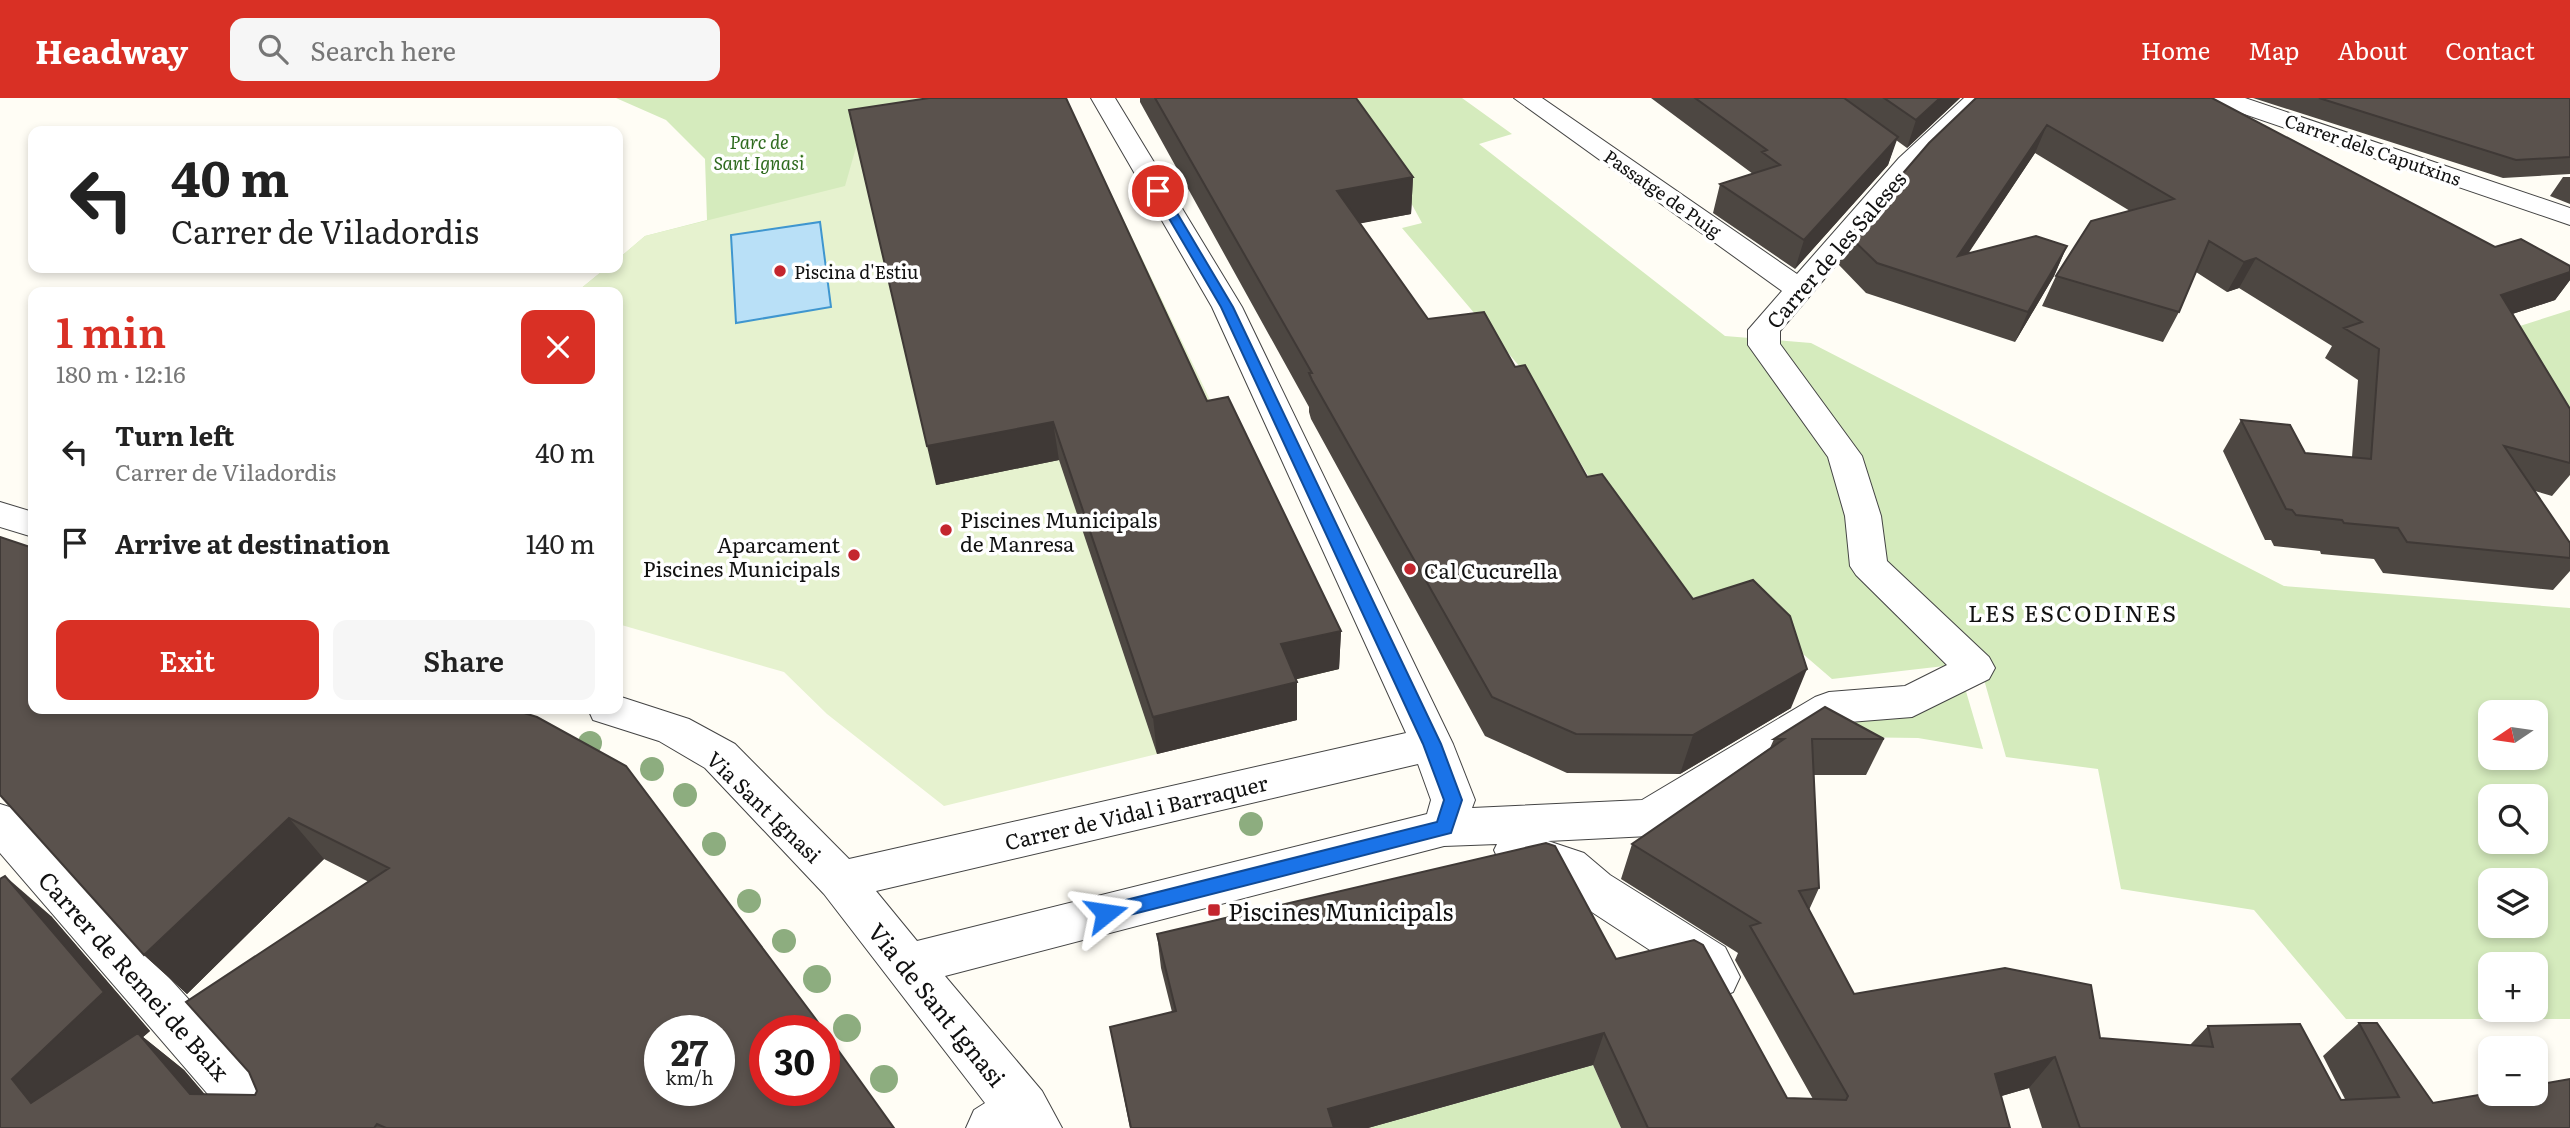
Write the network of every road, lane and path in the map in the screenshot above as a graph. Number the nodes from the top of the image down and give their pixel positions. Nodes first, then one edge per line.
1 (1103, 98) edge
2 (1526, 98) edge
3 (1979, 98) edge
4 (2221, 98) edge
5 (2558, 186) dead end
6 (2486, 187) junction
7 (2570, 217) edge
8 (1800, 290) junction
9 (0, 514) edge
10 (28, 523) edge
11 (623, 714) edge
12 (1432, 744) junction
13 (0, 822) edge
14 (1444, 828) junction
15 (840, 880) junction
16 (906, 965) junction
17 (1734, 1010) edge
18 (1017, 1122) edge
19 (271, 1128) edge

1 - 12 street
2 - 8 street, Passatge de Puig
3 - 8 street, Carrer de les Saleses
4 - 6 street, Carrer dels Caputxins
5 - 6 street, Carrer dels Caputxins
6 - 7 street, Carrer dels Caputxins
8 - 14 street, Carrer de les Saleses
9 - 10 street
11 - 15 street, Via Sant Ignasi
12 - 14 street
12 - 15 street, Carrer de Vidal i Barraquer
13 - 19 street, Carrer de Remei de Baix
14 - 16 street
14 - 17 street
15 - 16 street, Via de Sant Ignasi
16 - 18 street, Via de Sant Ignasi

